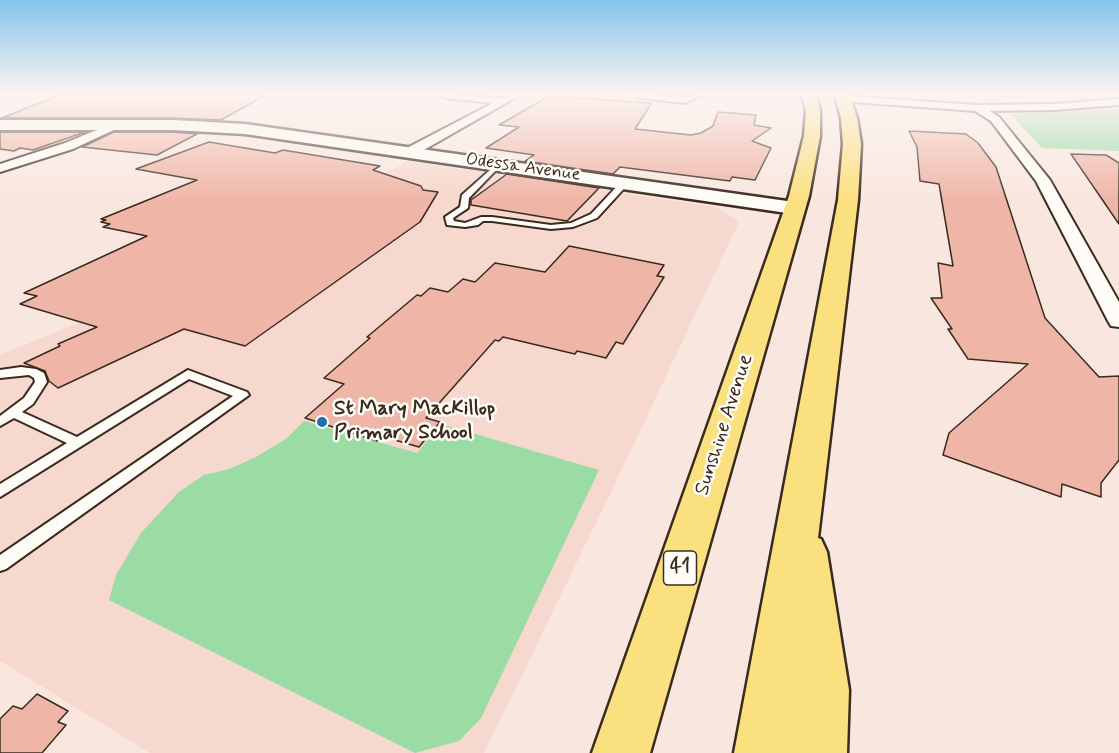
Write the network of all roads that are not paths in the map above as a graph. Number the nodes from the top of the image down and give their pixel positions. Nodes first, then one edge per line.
1 (104, 130) edge
2 (253, 130) edge
3 (450, 130) edge
4 (812, 130) edge
5 (816, 130) edge
6 (849, 130) edge
7 (1004, 130) edge
8 (812, 136) junction
9 (410, 152) junction
10 (498, 165) junction
11 (0, 168) edge
12 (625, 183) junction
13 (820, 212) junction
14 (456, 213) junction
15 (481, 219) junction
16 (1119, 321) edge
17 (0, 374) edge
18 (15, 414) junction
19 (0, 422) edge
20 (78, 442) junction
21 (0, 491) edge
22 (800, 512) junction
23 (0, 564) edge
24 (621, 753) edge
25 (763, 753) edge
26 (818, 753) edge

1 - 11 street
2 - 9 street, Odessa Avenue
3 - 9 street
4 - 8 main road, Sunshine Avenue / 41
5 - 8 main road
6 - 13 main road, Sunshine Avenue / 41
7 - 16 street
8 - 13 main road, Sunshine Avenue / 41
9 - 10 street, Odessa Avenue
10 - 12 street, Odessa Avenue
10 - 14 lane
12 - 13 street, Odessa Avenue
12 - 15 lane
13 - 22 main road, Sunshine Avenue / 41
13 - 24 main road, Sunshine Avenue / 41
14 - 15 lane
14 - 15 lane
17 - 18 lane
18 - 19 lane
18 - 20 lane
20 - 21 lane
20 - 23 lane
22 - 25 main road, Sunshine Avenue / 41
22 - 26 main road

